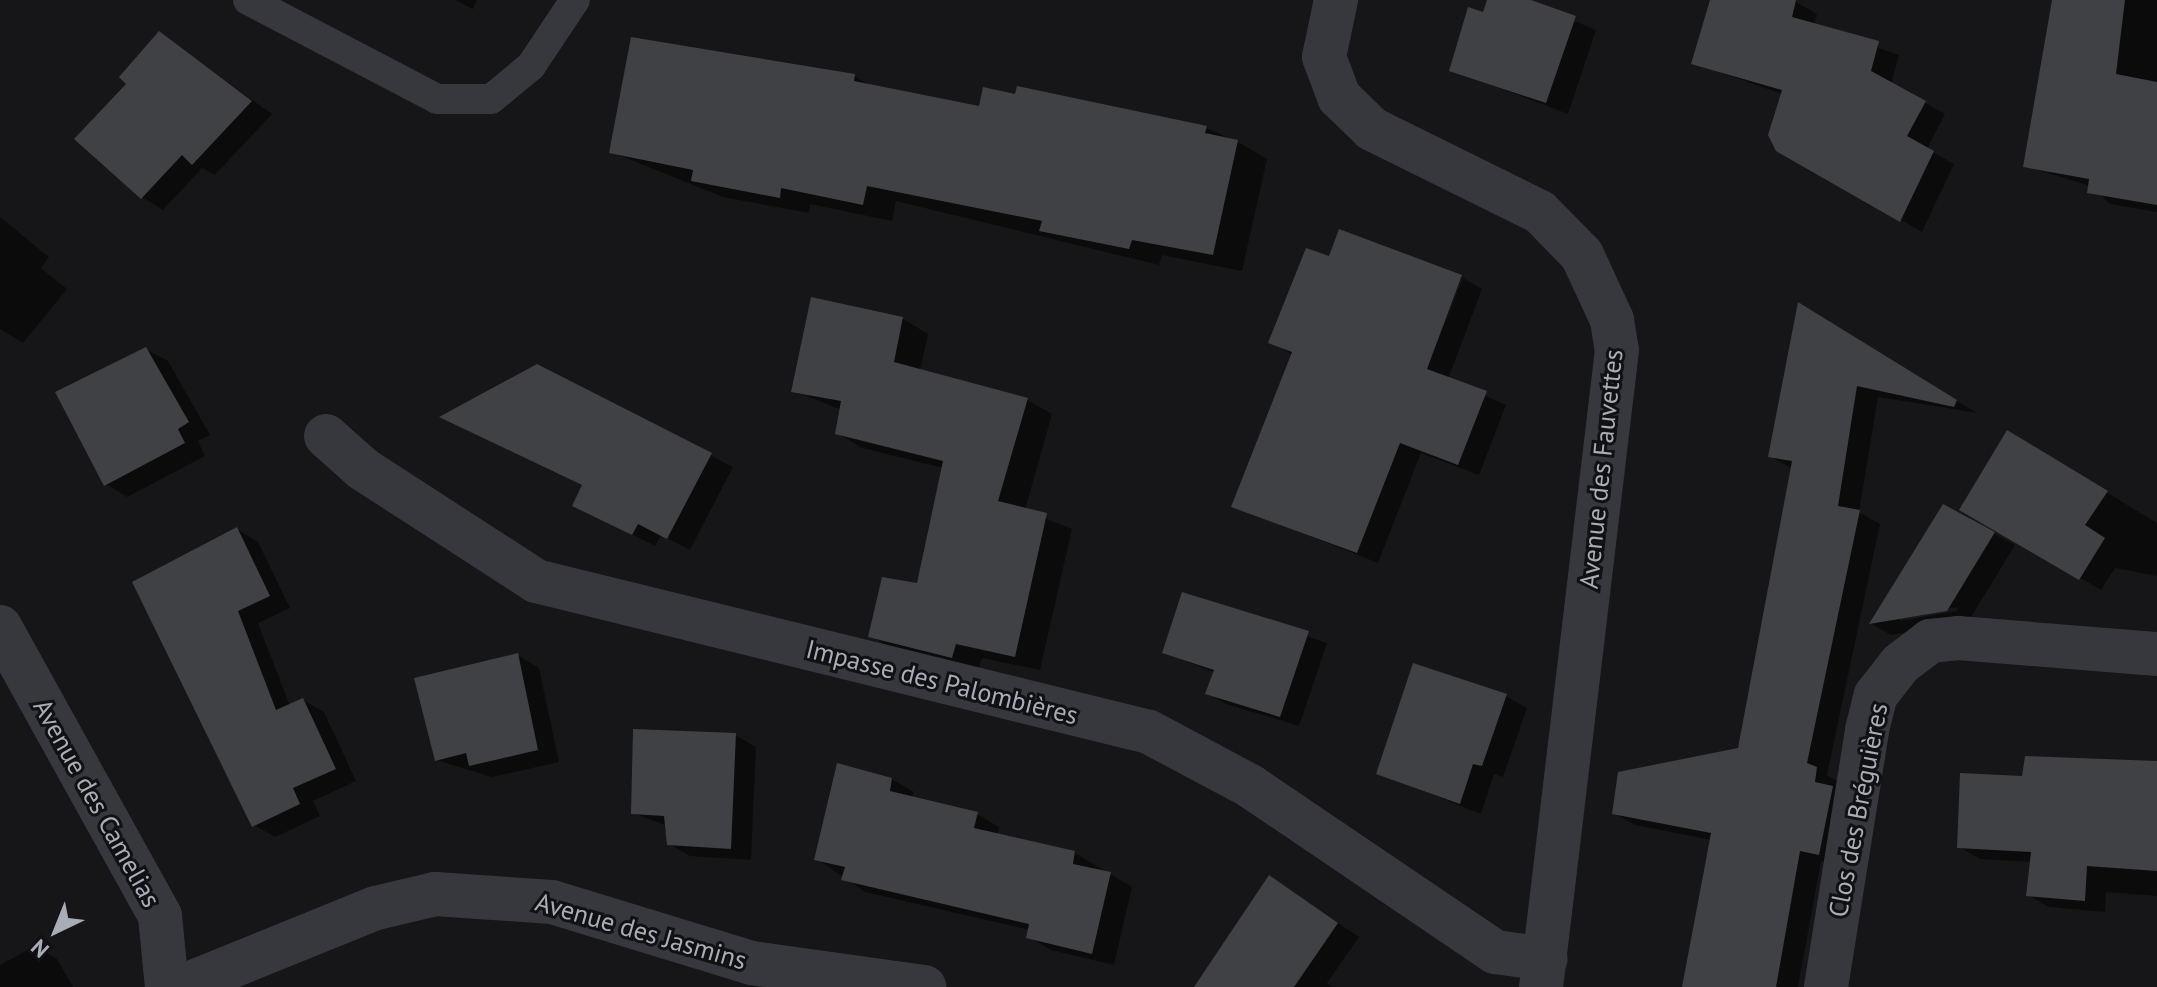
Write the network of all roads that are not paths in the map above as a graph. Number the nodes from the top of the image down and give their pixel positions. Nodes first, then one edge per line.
1 (248, 0) edge
2 (575, 0) edge
3 (1336, 0) edge
4 (326, 436) dead end
5 (0, 627) edge
6 (2157, 654) edge
7 (1544, 973) edge
8 (756, 975) edge
9 (167, 987) edge
10 (181, 987) edge
11 (924, 987) edge
12 (1826, 987) edge

1 - 2 lane
3 - 7 street, Avenue des Fauvettes
4 - 7 street, Impasse des Palombières
5 - 9 street, Avenue des Camelias
6 - 12 street, Clos des Bréguières
8 - 10 street, Avenue des Jasmins
8 - 11 street, Avenue des Jasmins

